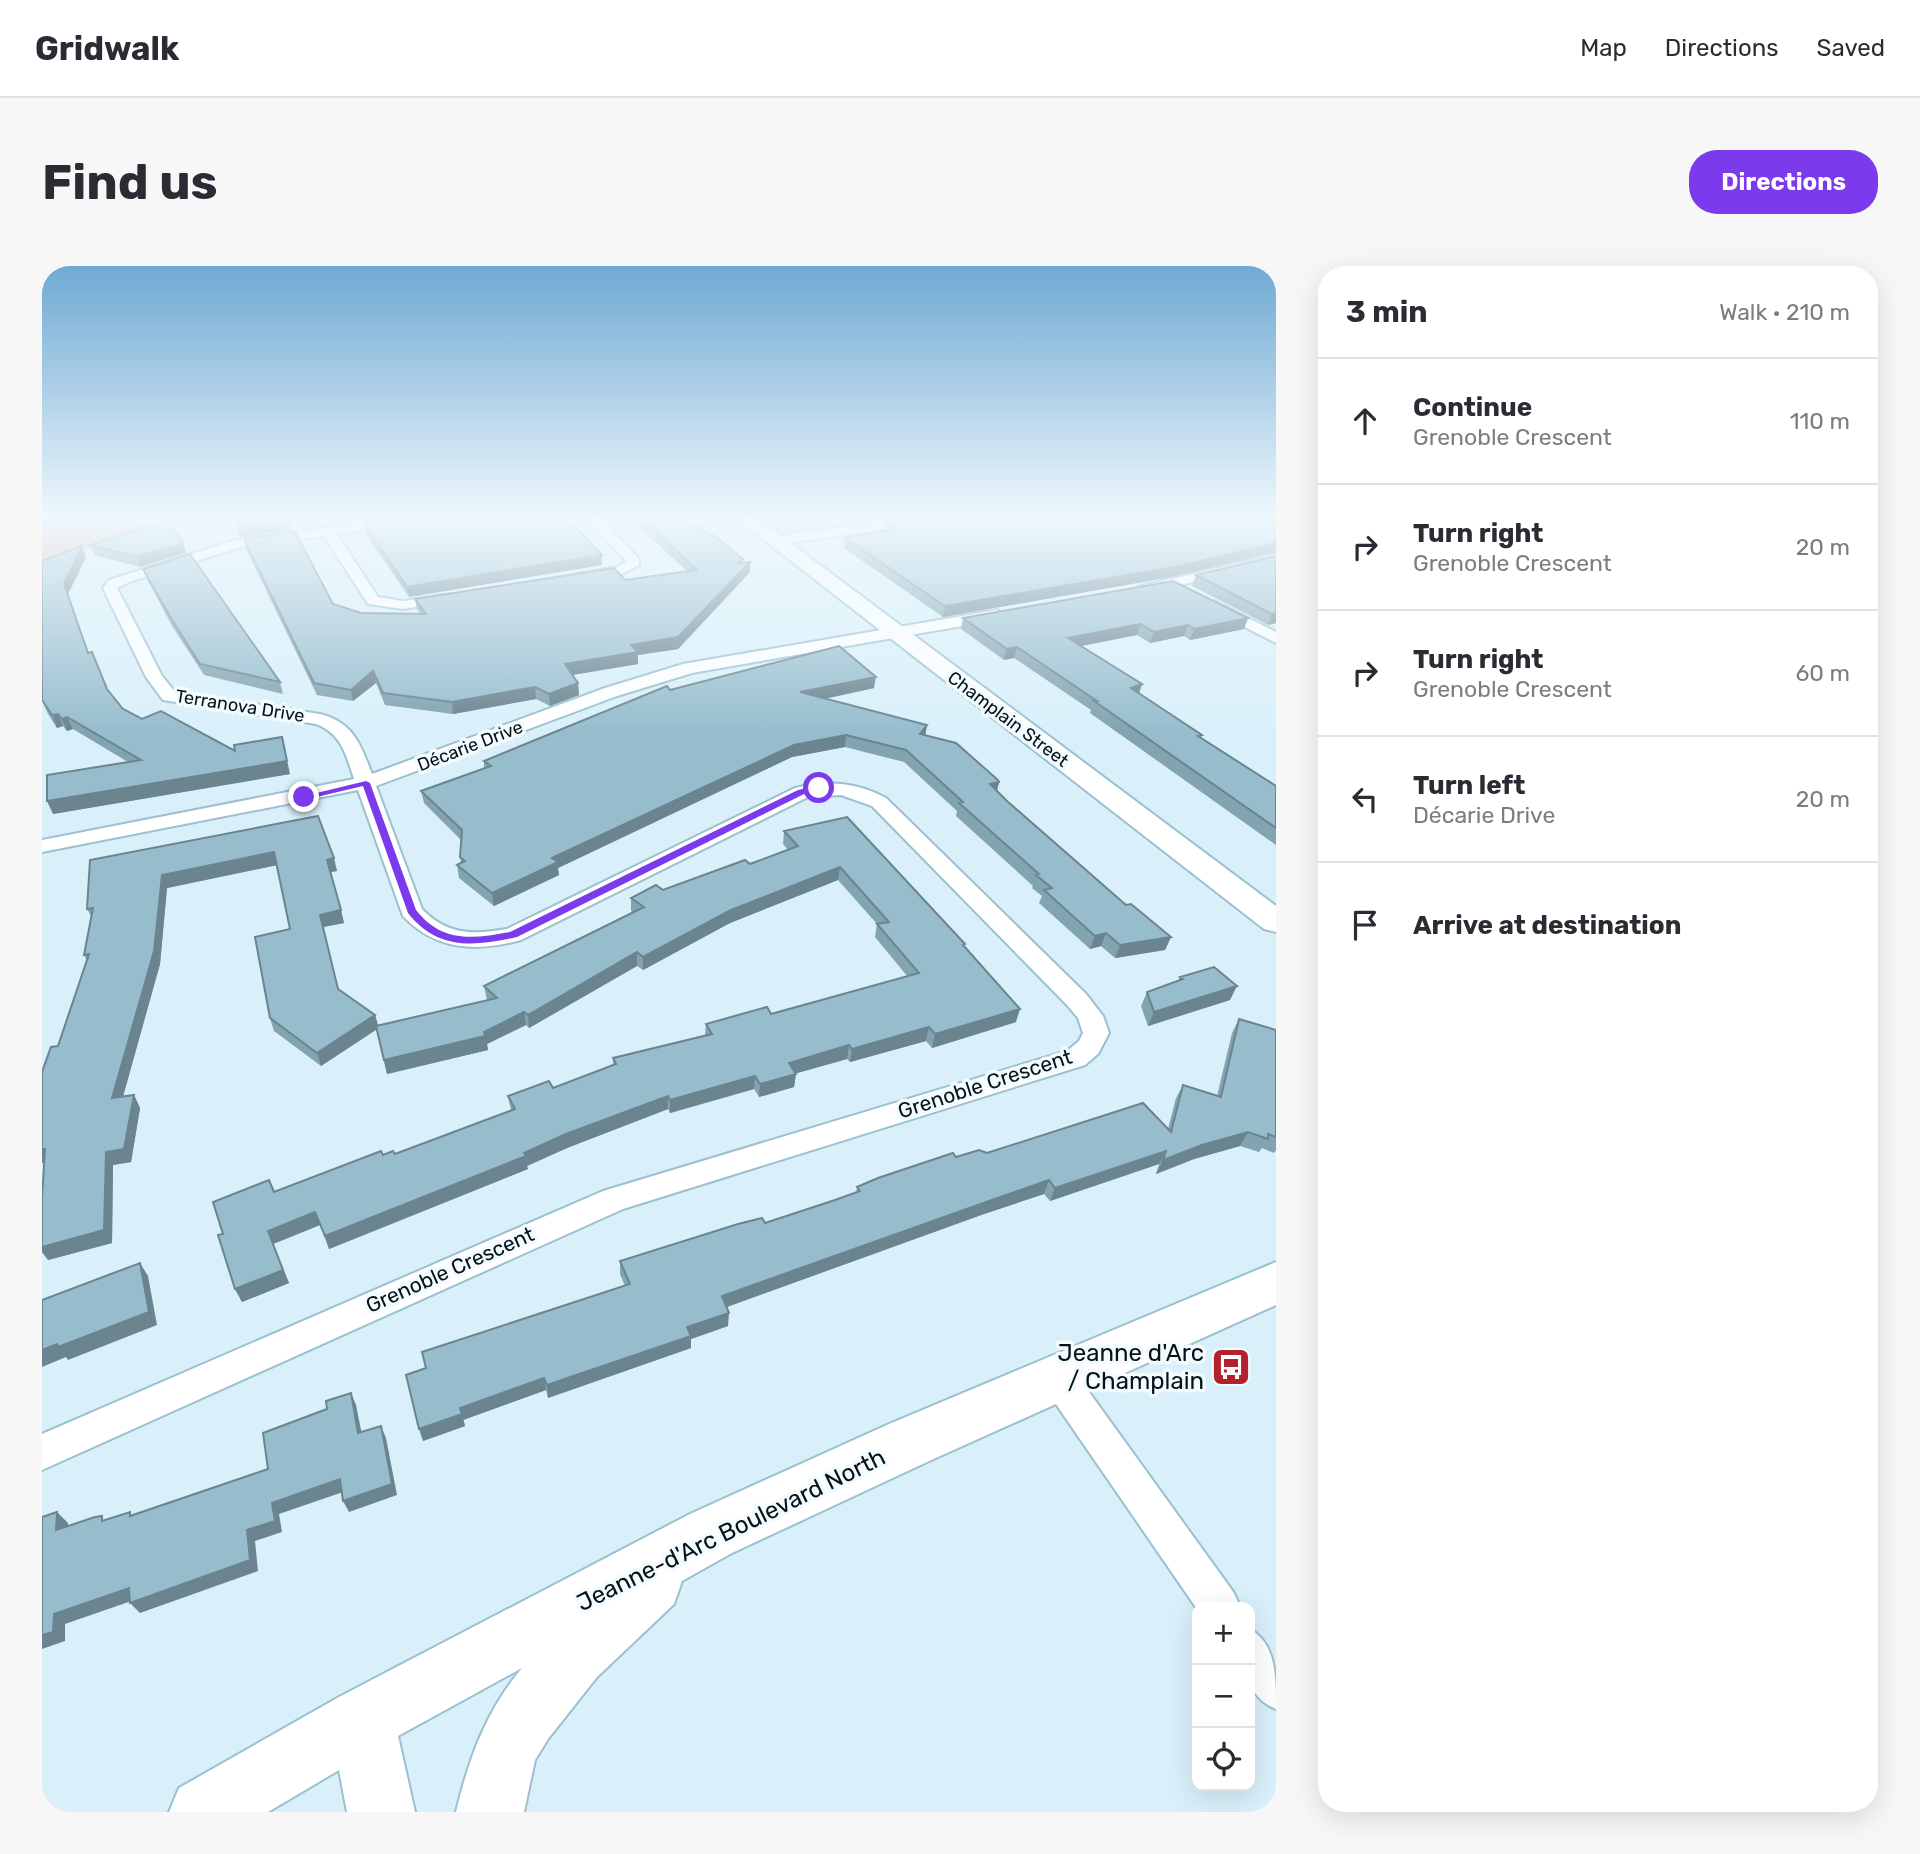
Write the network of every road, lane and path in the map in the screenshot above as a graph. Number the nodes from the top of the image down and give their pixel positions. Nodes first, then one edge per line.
1 (111, 587) edge
2 (362, 587) edge
3 (836, 587) edge
4 (1156, 587) edge
5 (1178, 587) edge
6 (1120, 594) edge
7 (468, 595) edge
8 (1011, 613) edge
9 (895, 632) junction
10 (1276, 638) edge
11 (366, 783) junction
12 (42, 846) edge
13 (1276, 922) edge
14 (1276, 1283) edge
15 (1059, 1379) junction
16 (42, 1452) edge
17 (710, 1534) junction
18 (1216, 1602) edge
19 (1255, 1657) edge
20 (1276, 1687) edge
21 (362, 1720) junction
22 (203, 1812) edge
23 (381, 1812) edge
24 (490, 1812) edge

1 - 11 street, Terranova Drive
2 - 7 street
3 - 9 street, Champlain Street
4 - 6 street
5 - 10 street
8 - 9 street, Décarie Drive
9 - 11 street, Décarie Drive
9 - 13 street, Champlain Street
11 - 12 street, Décarie Drive
11 - 16 street, Grenoble Crescent
14 - 15 street, Jeanne-d'Arc Boulevard North
15 - 17 street, Jeanne-d'Arc Boulevard North
15 - 18 street
17 - 21 street, Jeanne-d'Arc Boulevard North
17 - 24 street
19 - 20 street
21 - 22 street, Jeanne-d'Arc Boulevard North
21 - 23 street

